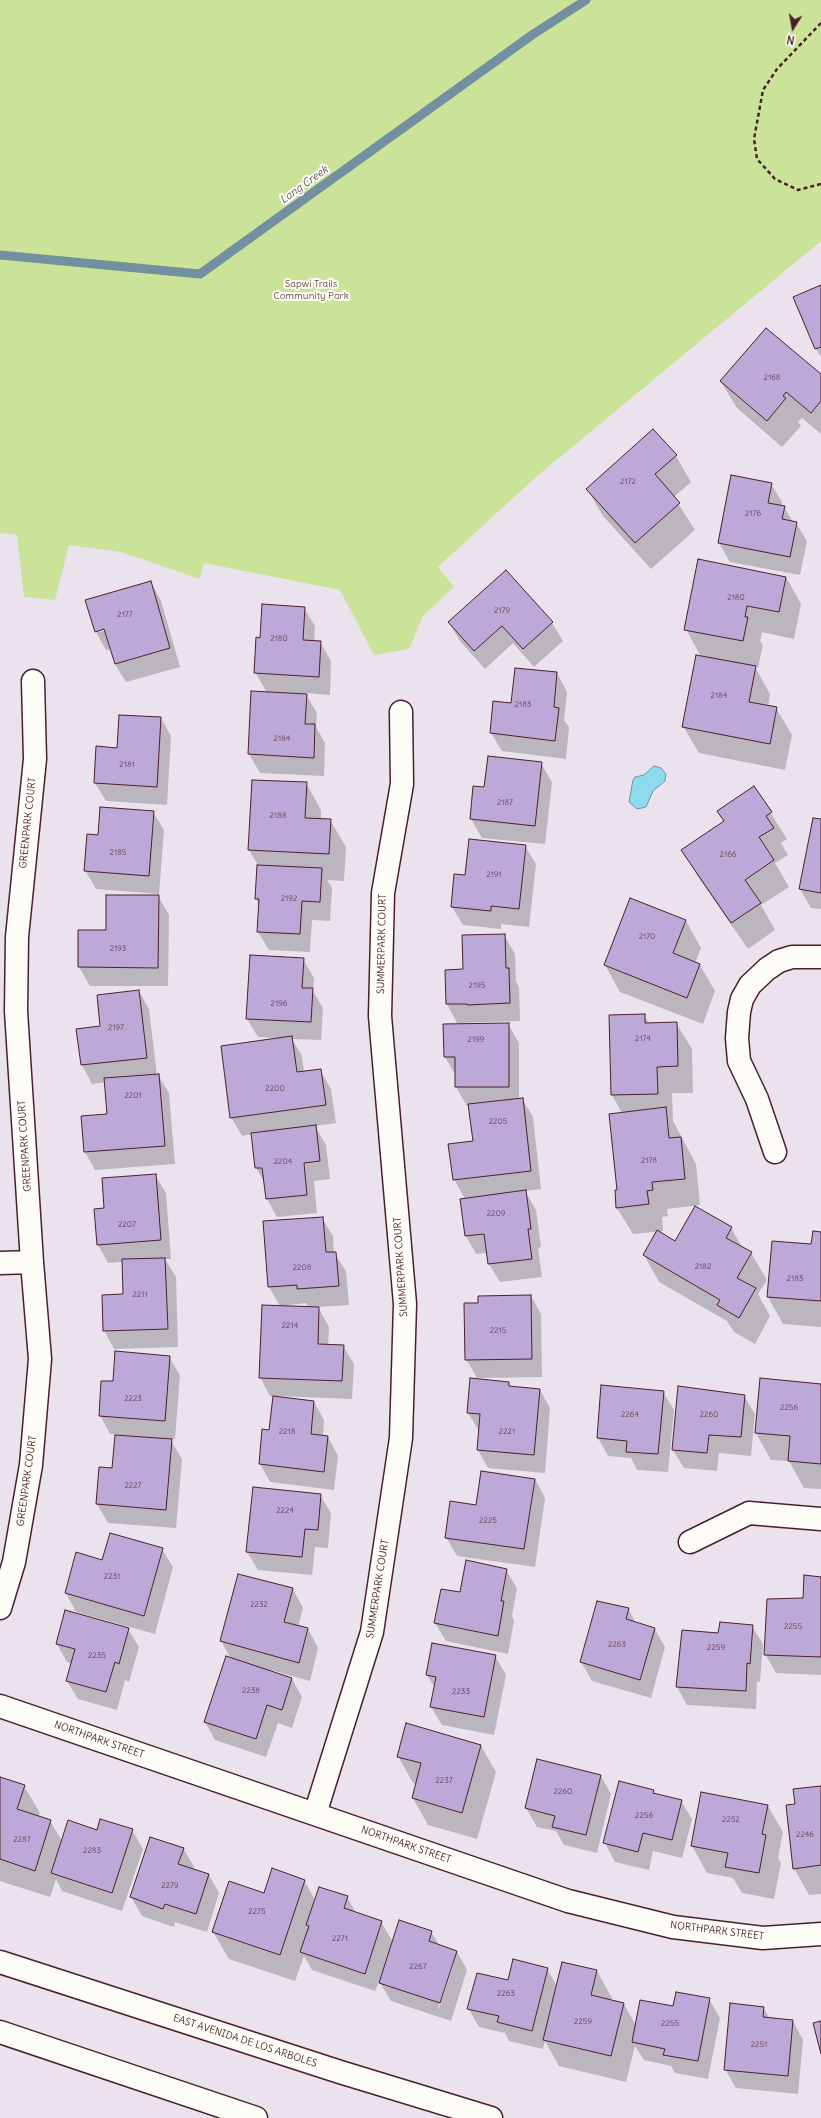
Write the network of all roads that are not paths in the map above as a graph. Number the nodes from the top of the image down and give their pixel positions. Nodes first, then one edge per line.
1 (33, 681) dead end
2 (401, 712) dead end
3 (821, 957) edge
4 (774, 1152) dead end
5 (32, 1262) junction
6 (0, 1263) edge
7 (821, 1519) edge
8 (690, 1542) dead end
9 (0, 1608) edge
10 (0, 1706) edge
11 (315, 1814) junction
12 (821, 1934) edge
13 (0, 1962) edge
14 (0, 2032) edge
15 (256, 2118) edge
16 (491, 2118) edge

1 - 5 street, GREENPARK COURT
2 - 11 street, SUMMERPARK COURT
3 - 4 street
5 - 6 street
5 - 9 street, GREENPARK COURT
7 - 8 street
10 - 11 street, NORTHPARK STREET
11 - 12 street, NORTHPARK STREET
13 - 16 street, EAST AVENIDA DE LOS ARBOLES
14 - 15 street

